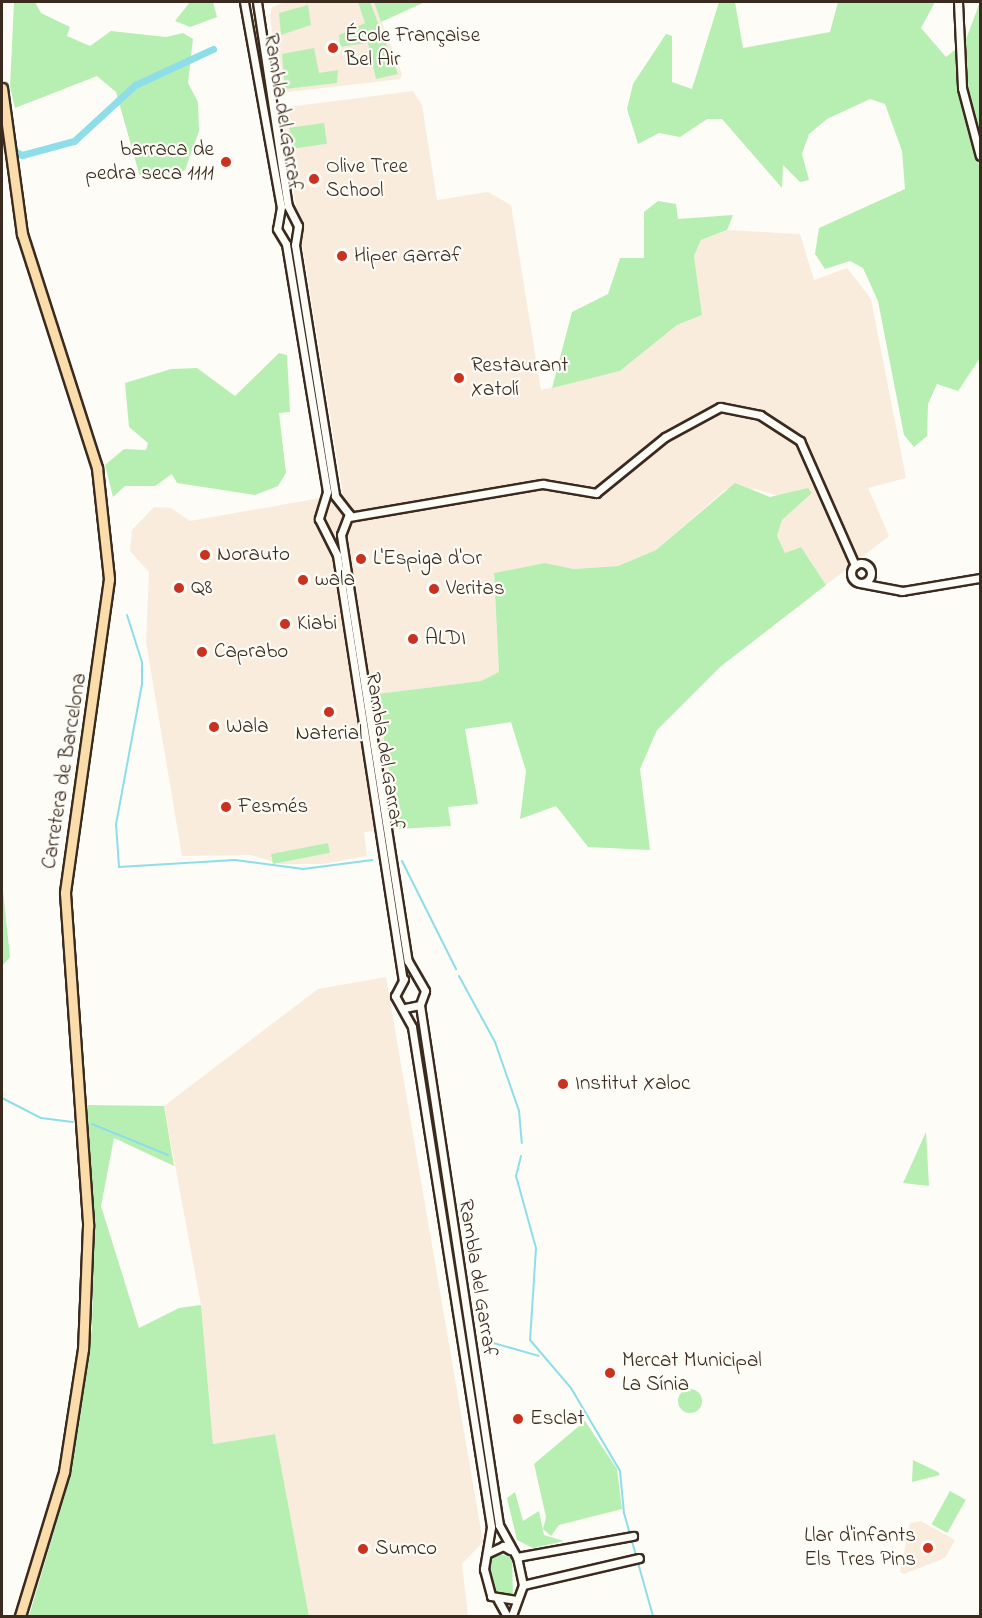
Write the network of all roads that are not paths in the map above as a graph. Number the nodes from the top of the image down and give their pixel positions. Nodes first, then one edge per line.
1 (244, 2) edge
2 (257, 2) edge
3 (958, 2) edge
4 (2, 88) edge
5 (3, 113) edge
6 (981, 156) edge
7 (294, 220) junction
8 (280, 221) junction
9 (296, 234) junction
10 (284, 238) junction
11 (339, 501) junction
12 (323, 506) junction
13 (349, 517) junction
14 (343, 528) junction
15 (327, 529) junction
16 (855, 565) junction
17 (871, 574) junction
18 (981, 578) edge
19 (860, 583) junction
20 (876, 586) junction
21 (388, 857) junction
22 (389, 865) junction
23 (415, 979) junction
24 (403, 980) junction
25 (420, 1005) junction
26 (405, 1008) junction
27 (633, 1536) dead end
28 (488, 1553) junction
29 (515, 1555) junction
30 (639, 1558) dead end
31 (523, 1584) junction
32 (498, 1600) junction
33 (515, 1600) junction
34 (20, 1617) edge
35 (507, 1617) edge
36 (512, 1617) edge

1 - 8 street, Rambla del Garraf
2 - 7 street, Rambla del Garraf
3 - 6 street
4 - 5 highway, Carretera de Barcelona
5 - 34 highway, Carretera de Barcelona
7 - 8 street
7 - 9 street, Rambla del Garraf
8 - 10 street, Rambla del Garraf
9 - 10 street
9 - 11 street
10 - 12 street, Rambla del Garraf
11 - 12 street
11 - 13 street
12 - 15 street, Rambla del Garraf
13 - 14 street
13 - 16 street
14 - 15 street
14 - 21 street, Rambla del Garraf
15 - 21 street, Rambla del Garraf
16 - 17 street
16 - 19 street
17 - 19 street
17 - 20 street
18 - 20 street
19 - 20 street
21 - 22 street, Rambla del Garraf
22 - 23 street, Rambla del Garraf
22 - 24 street, Rambla del Garraf
23 - 24 street
23 - 25 street, Rambla del Garraf
24 - 26 street, Rambla del Garraf
25 - 26 street
25 - 29 street, Rambla del Garraf
26 - 28 street, Rambla del Garraf
27 - 29 street
28 - 29 street
28 - 32 street, Rambla del Garraf
29 - 31 street, Rambla del Garraf
30 - 31 street
31 - 33 street
32 - 33 street
32 - 35 street, Rambla del Garraf
33 - 36 street

